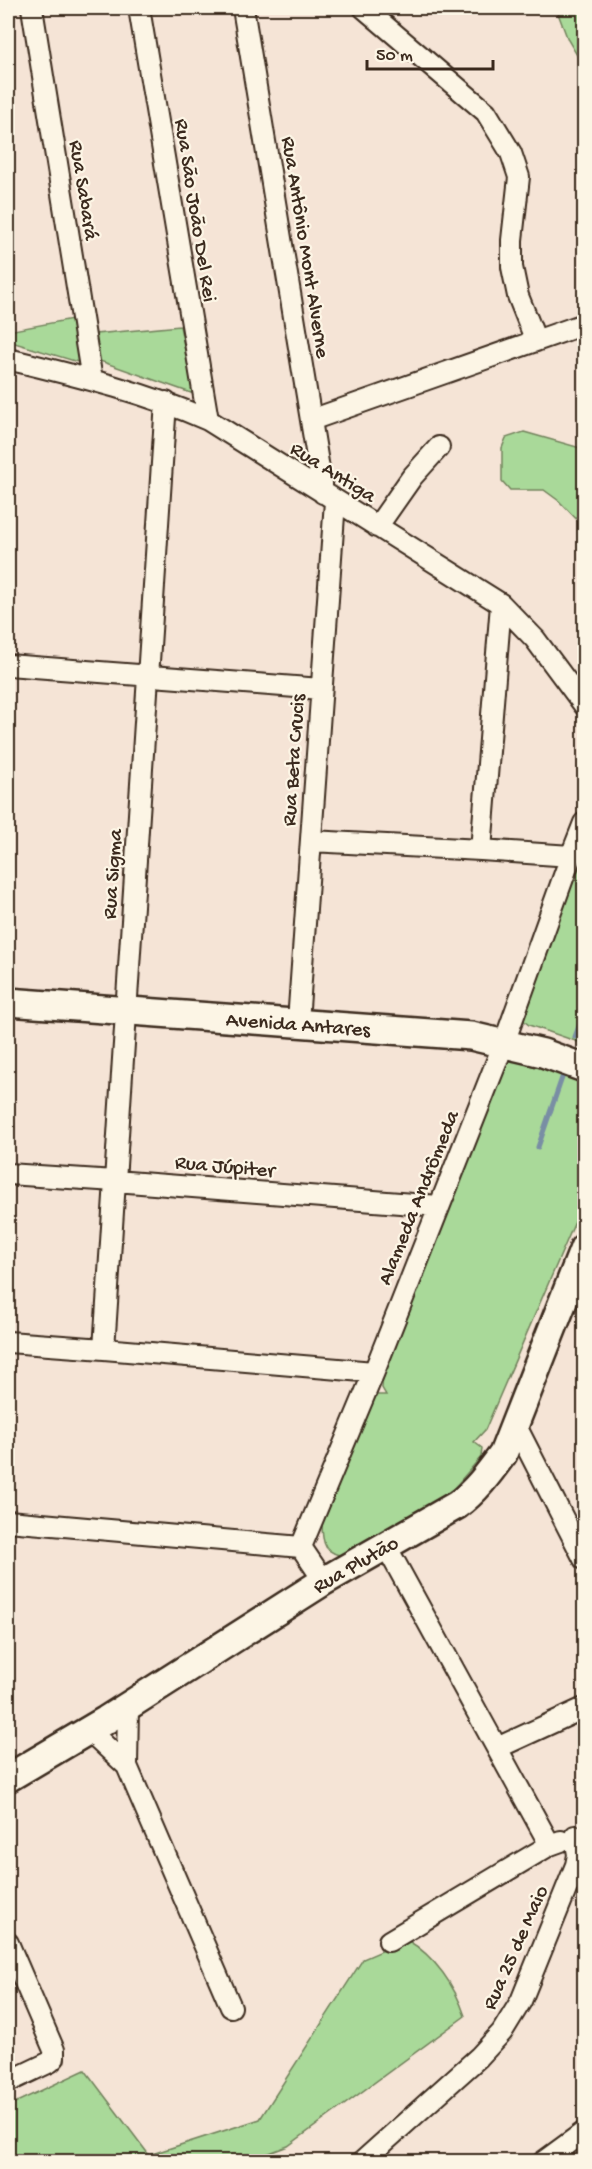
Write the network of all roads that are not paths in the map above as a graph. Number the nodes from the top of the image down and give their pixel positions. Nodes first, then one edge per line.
1 (32, 8) edge
2 (139, 8) edge
3 (243, 8) edge
4 (364, 8) edge
5 (585, 324) edge
6 (536, 341) junction
7 (8, 359) edge
8 (92, 380) junction
9 (166, 402) junction
10 (208, 420) junction
11 (311, 420) junction
12 (439, 447) dead end
13 (329, 497) junction
14 (377, 527) junction
15 (501, 604) junction
16 (8, 665) edge
17 (148, 676) junction
18 (321, 689) junction
19 (585, 705) edge
20 (585, 823) edge
21 (311, 842) junction
22 (482, 850) junction
23 (571, 856) junction
24 (8, 986) edge
25 (8, 1002) edge
26 (127, 1003) junction
27 (299, 1015) junction
28 (507, 1036) junction
29 (585, 1051) edge
30 (585, 1068) edge
31 (8, 1174) edge
32 (115, 1181) junction
33 (439, 1206) junction
34 (585, 1248) edge
35 (8, 1342) edge
36 (104, 1349) junction
37 (374, 1372) junction
38 (516, 1426) junction
39 (8, 1521) edge
40 (386, 1546) junction
41 (301, 1547) junction
42 (585, 1559) edge
43 (324, 1581) junction
44 (128, 1706) junction
45 (585, 1708) edge
46 (87, 1731) junction
47 (497, 1748) junction
48 (127, 1766) junction
49 (8, 1778) edge
50 (580, 1834) edge
51 (550, 1845) junction
52 (389, 1941) dead end
53 (8, 1943) edge
54 (14, 1974) edge
55 (231, 2007) dead end
56 (8, 2082) edge
57 (585, 2132) edge
58 (362, 2162) edge
59 (543, 2162) edge

1 - 8 street, Rua Sabará
2 - 10 street, Rua São João Del Rei
3 - 11 street, Rua Antônio Mont Alverne
4 - 6 street
5 - 6 street
6 - 11 street
7 - 8 street, Rua Antiga
8 - 9 street, Rua Antiga
9 - 10 street, Rua Antiga
9 - 17 street, Rua Sigma
10 - 13 street, Rua Antiga
11 - 13 street, Rua Antônio Mont Alverne
12 - 14 street
13 - 14 street, Rua Antiga
13 - 18 street, Rua Beta Crucis
14 - 15 street, Rua Antiga
15 - 19 street, Rua Antiga
15 - 22 street
16 - 17 street
17 - 18 street
17 - 26 street, Rua Sigma
18 - 21 street, Rua Beta Crucis
20 - 23 street, Alameda Andrômeda
21 - 22 street
21 - 27 street, Rua Beta Crucis
22 - 23 street
23 - 28 street, Alameda Andrômeda
24 - 26 street, Avenida Antares
25 - 26 street, Avenida Antares
26 - 27 street, Avenida Antares
26 - 32 street, Rua Sigma
27 - 28 street, Avenida Antares
28 - 29 street, Avenida Antares
28 - 30 street, Avenida Antares
28 - 33 street, Alameda Andrômeda
31 - 32 street, Rua Júpiter
32 - 33 street, Rua Júpiter
32 - 36 street, Rua Sigma
33 - 37 street, Alameda Andrômeda
34 - 38 street, Rua Plutão
35 - 36 street
36 - 37 street
37 - 41 street, Alameda Andrômeda
38 - 40 street, Rua Plutão
38 - 42 street
39 - 41 street
40 - 43 street, Rua Plutão
40 - 47 street
41 - 43 street
43 - 44 street, Rua Plutão
44 - 46 street, Rua Plutão
44 - 48 street
45 - 47 street
46 - 48 street
46 - 49 street, Rua Plutão
47 - 51 street
48 - 55 street
50 - 51 street
50 - 58 street, Rua 25 de Maio
51 - 52 street
53 - 54 street
54 - 56 street
57 - 59 street

